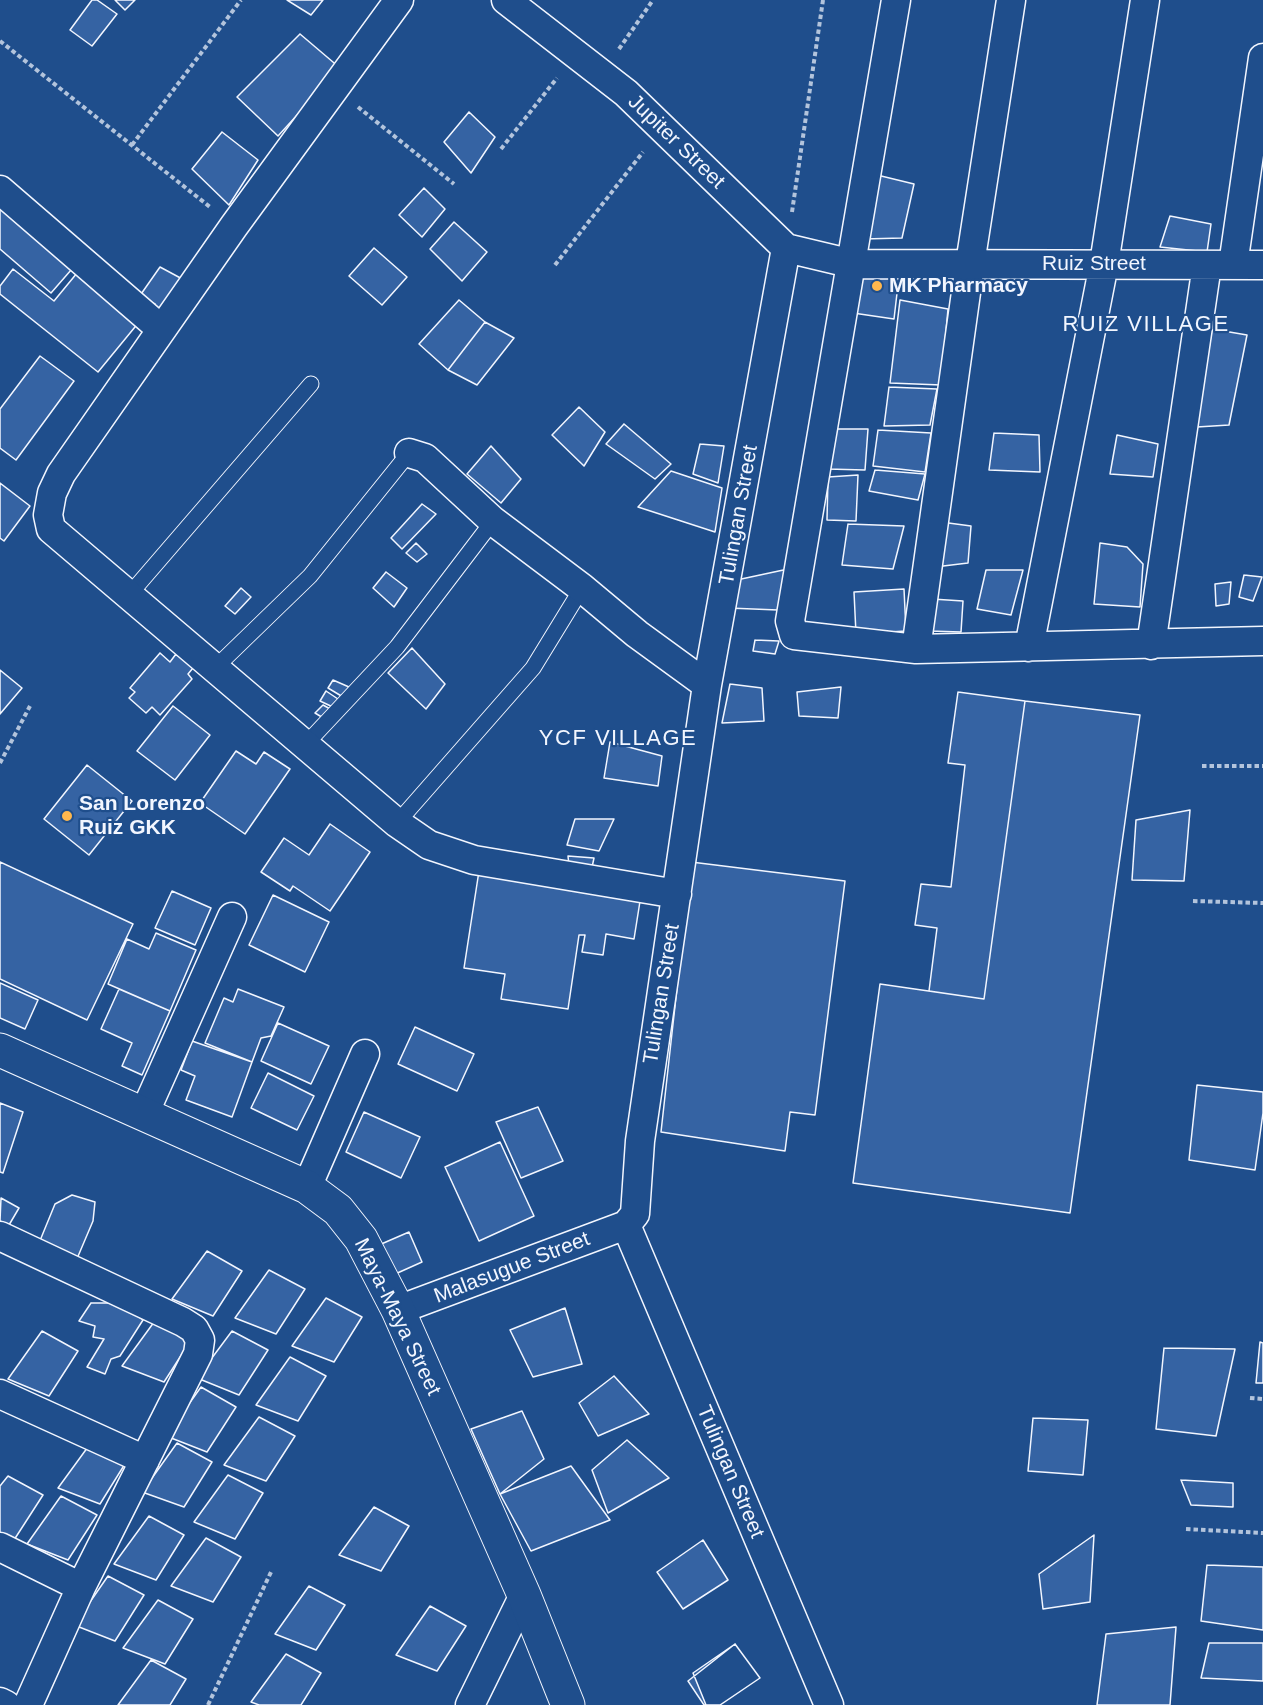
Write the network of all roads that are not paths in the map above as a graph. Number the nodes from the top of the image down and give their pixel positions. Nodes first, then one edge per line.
1 (399, 0) edge
2 (506, 0) edge
3 (896, 0) edge
4 (1011, 0) edge
5 (1145, 0) edge
6 (1263, 58) edge
7 (0, 190) edge
8 (786, 248) junction
9 (853, 264) junction
10 (970, 264) junction
11 (1104, 264) junction
12 (1220, 265) junction
13 (1263, 265) edge
14 (161, 329) junction
15 (312, 384) dead end
16 (410, 453) joint
17 (493, 521) junction
18 (582, 588) junction
19 (129, 595) junction
20 (1263, 641) edge
21 (1151, 645) junction
22 (1029, 647) junction
23 (916, 648) junction
24 (214, 668) junction
25 (707, 685) junction
26 (305, 745) junction
27 (397, 823) junction
28 (677, 894) junction
29 (232, 917) dead end
30 (0, 1050) edge
31 (365, 1053) dead end
32 (144, 1114) junction
33 (307, 1187) junction
34 (626, 1225) junction
35 (0, 1236) edge
36 (398, 1310) junction
37 (0, 1394) edge
38 (145, 1461) junction
39 (0, 1547) edge
40 (81, 1587) junction
41 (524, 1595) junction
42 (0, 1702) edge
43 (6, 1705) edge
44 (28, 1705) edge
45 (470, 1705) edge
46 (568, 1705) edge
47 (829, 1705) edge

1 - 14 street
2 - 8 street, Jupiter Street
3 - 9 street
4 - 10 street
5 - 11 street
6 - 12 street
7 - 14 street
8 - 9 street
8 - 25 street, Tulingan Street
9 - 10 street, Ruiz Street
9 - 23 street
10 - 11 street, Ruiz Street
10 - 23 street
11 - 12 street, Ruiz Street
11 - 22 street
12 - 13 street, Ruiz Street
12 - 21 street
14 - 19 street
15 - 19 lane
16 - 17 street
16 - 24 lane
17 - 18 street
17 - 26 lane
18 - 25 street
18 - 27 lane
19 - 24 street
20 - 21 street
21 - 22 street
22 - 23 street
24 - 26 street
25 - 28 street, Tulingan Street
26 - 27 street
27 - 28 street
28 - 34 street, Tulingan Street
29 - 32 street
30 - 32 street, Maya-Maya Street
31 - 33 street
32 - 33 street, Maya-Maya Street
33 - 36 street, Maya-Maya Street
34 - 36 street, Malasugue Street
34 - 47 street, Tulingan Street
35 - 38 street
36 - 41 street, Maya-Maya Street
37 - 38 street
38 - 40 street
39 - 40 street
40 - 44 street
41 - 45 street
41 - 46 street, Maya-Maya Street
42 - 43 street

